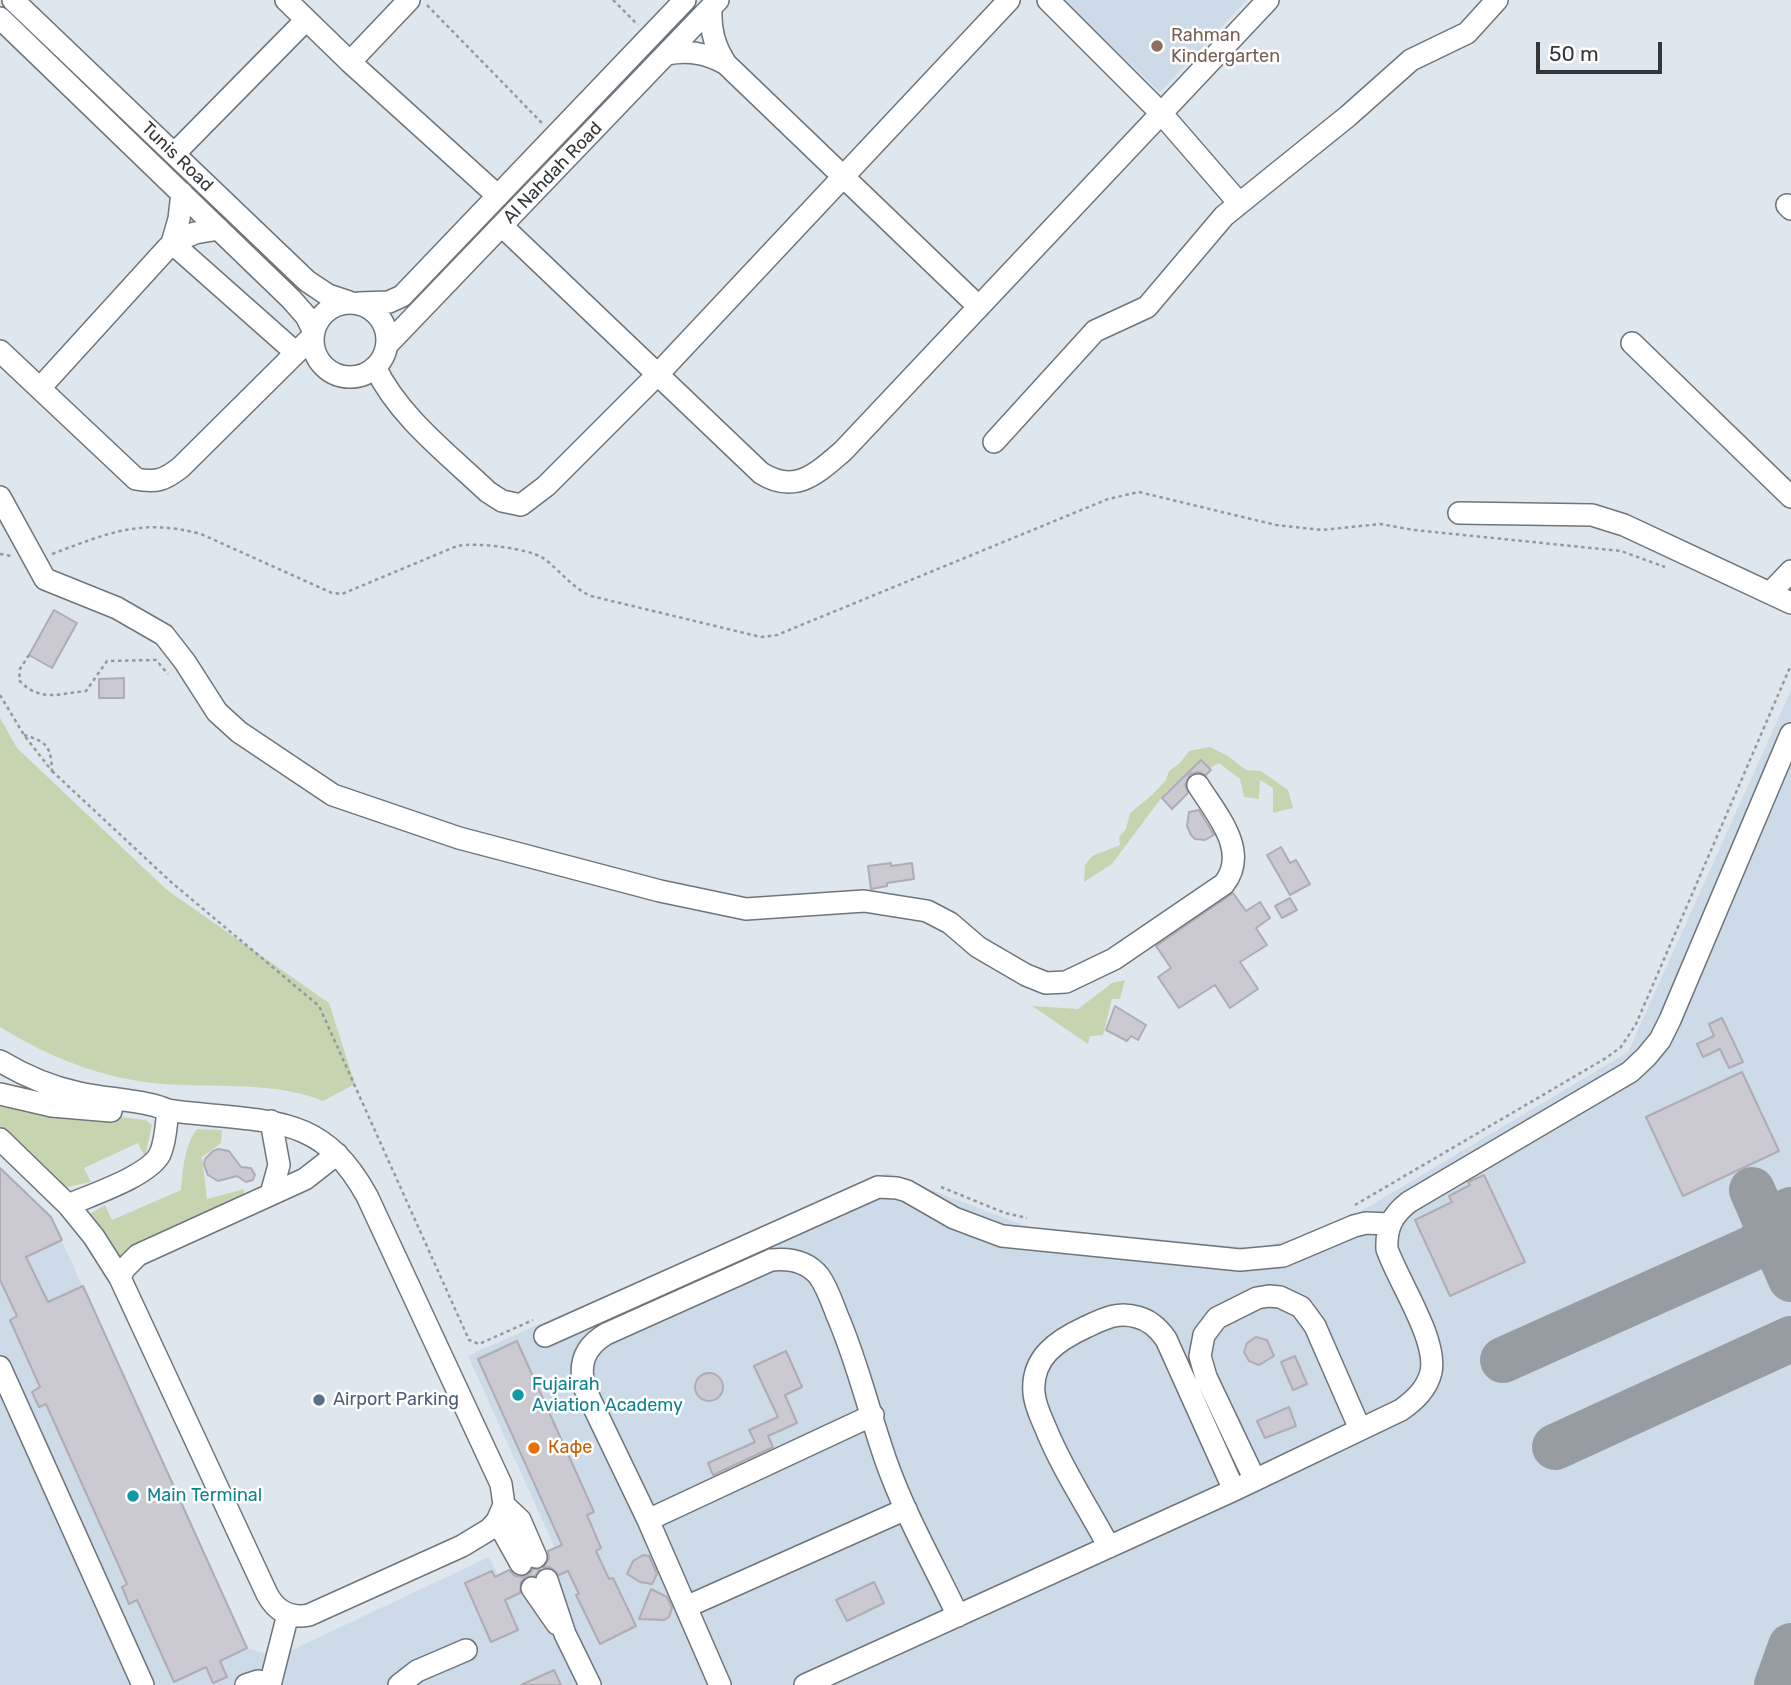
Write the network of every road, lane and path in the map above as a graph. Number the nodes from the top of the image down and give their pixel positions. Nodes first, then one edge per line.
1 (286, 0) edge
2 (409, 0) edge
3 (423, 0) edge
4 (613, 0) edge
5 (685, 0) edge
6 (1009, 0) edge
7 (1048, 0) edge
8 (1268, 0) edge
9 (1497, 0) edge
10 (17, 1) edge
11 (714, 4) edge
12 (0, 18) edge
13 (306, 20) junction
14 (650, 37) junction
15 (0, 44) edge
16 (29, 46) junction
17 (667, 54) junction
18 (350, 62) junction
19 (726, 64) junction
20 (1161, 113) junction
21 (555, 136) junction
22 (174, 154) junction
23 (843, 177) junction
24 (182, 193) junction
25 (498, 196) junction
26 (1239, 203) junction
27 (502, 226) junction
28 (219, 229) junction
29 (172, 243) junction
30 (354, 303) junction
31 (979, 307) junction
32 (313, 334) junction
33 (1632, 343) dead end
34 (387, 345) junction
35 (0, 351) edge
36 (296, 352) junction
37 (375, 368) junction
38 (658, 374) junction
39 (40, 388) junction
40 (994, 442) dead end
41 (0, 497) edge
42 (1791, 497) edge
43 (1459, 513) dead end
44 (34, 561) junction
45 (1675, 571) dead end
46 (1791, 571) edge
47 (1770, 593) junction
48 (1791, 603) edge
49 (29, 655) dead end
50 (1791, 665) edge
51 (172, 677) dead end
52 (0, 695) edge
53 (1791, 734) edge
54 (24, 735) junction
55 (52, 771) junction
56 (1198, 785) dead end
57 (0, 1061) edge
58 (0, 1094) edge
59 (169, 1110) junction
60 (271, 1121) junction
61 (0, 1139) edge
62 (337, 1154) junction
63 (937, 1186) dead end
64 (271, 1194) junction
65 (68, 1205) junction
66 (1346, 1209) dead end
67 (1037, 1220) dead end
68 (1389, 1224) junction
69 (120, 1278) junction
70 (540, 1328) joint
71 (0, 1367) edge
72 (873, 1415) junction
73 (1360, 1429) junction
74 (1233, 1433) junction
75 (1212, 1442) junction
76 (1255, 1480) junction
77 (1234, 1490) junction
78 (906, 1509) junction
79 (500, 1513) junction
80 (648, 1520) junction
81 (1110, 1547) junction
82 (529, 1561) dead end
83 (540, 1584) dead end
84 (685, 1607) junction
85 (288, 1614) junction
86 (958, 1616) junction
87 (466, 1650) dead end
88 (143, 1685) edge
89 (246, 1685) edge
90 (270, 1685) edge
91 (400, 1685) edge
92 (590, 1685) edge
93 (720, 1685) edge
94 (805, 1685) edge

1 - 13 street
2 - 18 street
3 - 21 path
4 - 14 path
5 - 14 street, Al Nahdah Road
6 - 23 street
7 - 20 street
8 - 20 street
9 - 26 street
10 - 22 street, Tunis Road
11 - 17 street, Al Nahdah Road
11 - 19 street
12 - 16 street, Tunis Road
13 - 18 street
13 - 22 street
14 - 21 street, Al Nahdah Road
15 - 16 street
16 - 24 street, Tunis Road
17 - 19 street
17 - 27 street, Al Nahdah Road
18 - 25 street
19 - 23 street
20 - 26 street
20 - 31 street
21 - 25 street, Al Nahdah Road
22 - 30 street, Tunis Road
23 - 31 street
23 - 38 street
24 - 28 street, Tunis Road
24 - 29 street
25 - 30 street, Al Nahdah Road
26 - 40 street
27 - 34 street, Al Nahdah Road
27 - 38 street
28 - 29 street
28 - 32 street, Tunis Road
29 - 36 street
29 - 39 street
30 - 32 street
30 - 34 street
31 - 38 street
32 - 36 street
32 - 37 street
33 - 42 street
34 - 37 street
35 - 39 street
36 - 39 street
37 - 38 street
41 - 44 street
43 - 47 street
44 - 45 path
44 - 56 street
46 - 47 street
47 - 48 street
49 - 51 path
50 - 66 path
52 - 54 path
53 - 68 street
54 - 55 path
54 - 55 path
55 - 70 path
57 - 59 street
58 - 59 street
59 - 60 street
59 - 65 street
60 - 62 street
60 - 64 street
61 - 65 street
62 - 64 street
62 - 79 street
63 - 67 path
64 - 69 street
65 - 69 street
68 - 70 street
68 - 73 street
69 - 85 street
71 - 88 street
72 - 78 street
72 - 80 street
72 - 80 street
73 - 74 street
73 - 76 street
74 - 75 street
74 - 76 street
75 - 77 street
75 - 81 street
76 - 77 street
77 - 81 street
78 - 84 street
78 - 86 street
79 - 82 street
79 - 85 street
80 - 84 street
81 - 86 street
83 - 92 street
84 - 93 street
85 - 90 street
86 - 94 street
87 - 91 street
89 - 90 street

